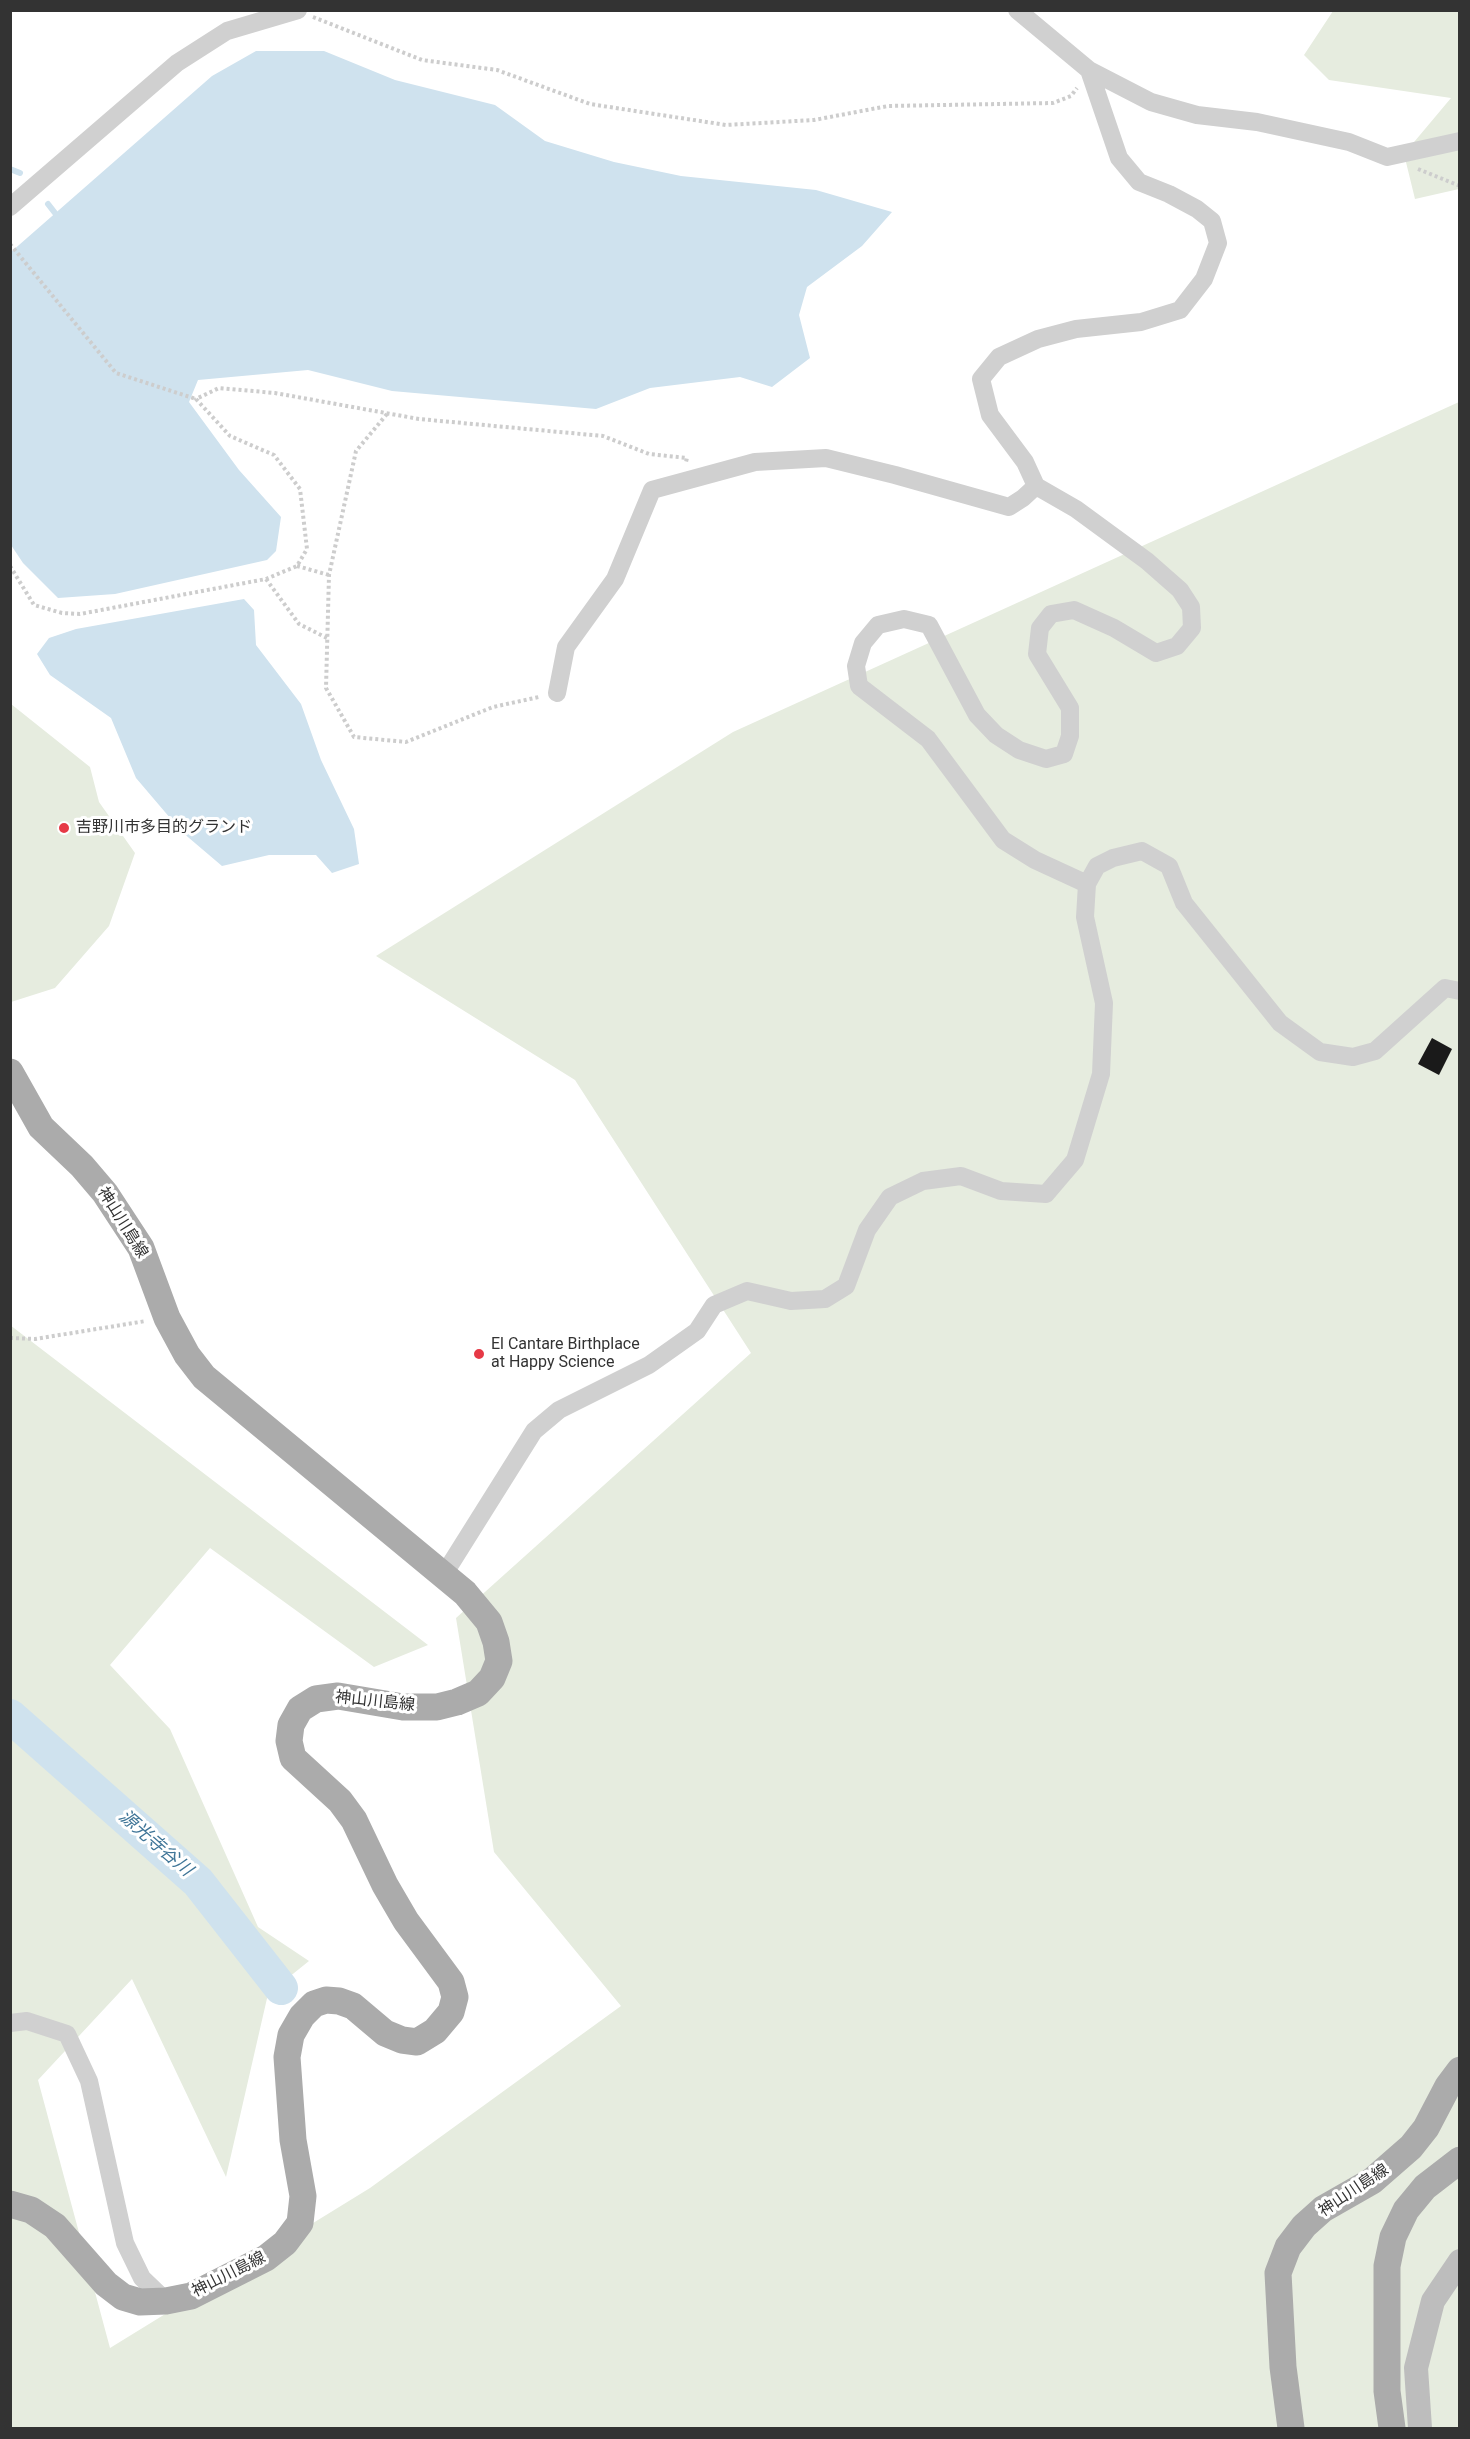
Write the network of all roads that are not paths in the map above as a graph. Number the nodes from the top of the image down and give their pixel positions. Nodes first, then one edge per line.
1 (1017, 10) edge
2 (298, 11) edge
3 (1089, 70) junction
4 (1460, 141) edge
5 (10, 207) edge
6 (1036, 486) junction
7 (557, 693) road end
8 (1087, 884) junction
9 (1460, 991) edge
10 (10, 1072) edge
11 (443, 1576) junction
12 (10, 2023) edge
13 (1460, 2070) edge
14 (1460, 2160) edge
15 (10, 2204) edge
16 (1460, 2261) edge
17 (166, 2301) junction
18 (1291, 2428) edge
19 (1392, 2428) edge
20 (1420, 2428) edge

1 - 3 street
2 - 5 street
3 - 4 street
3 - 6 street
6 - 7 street
6 - 8 street
8 - 9 street
8 - 11 street
10 - 11 main road, 神山川島線
11 - 17 main road, 神山川島線
12 - 17 street
13 - 18 main road, 神山川島線
14 - 19 main road
15 - 17 main road, 神山川島線
16 - 20 main road

